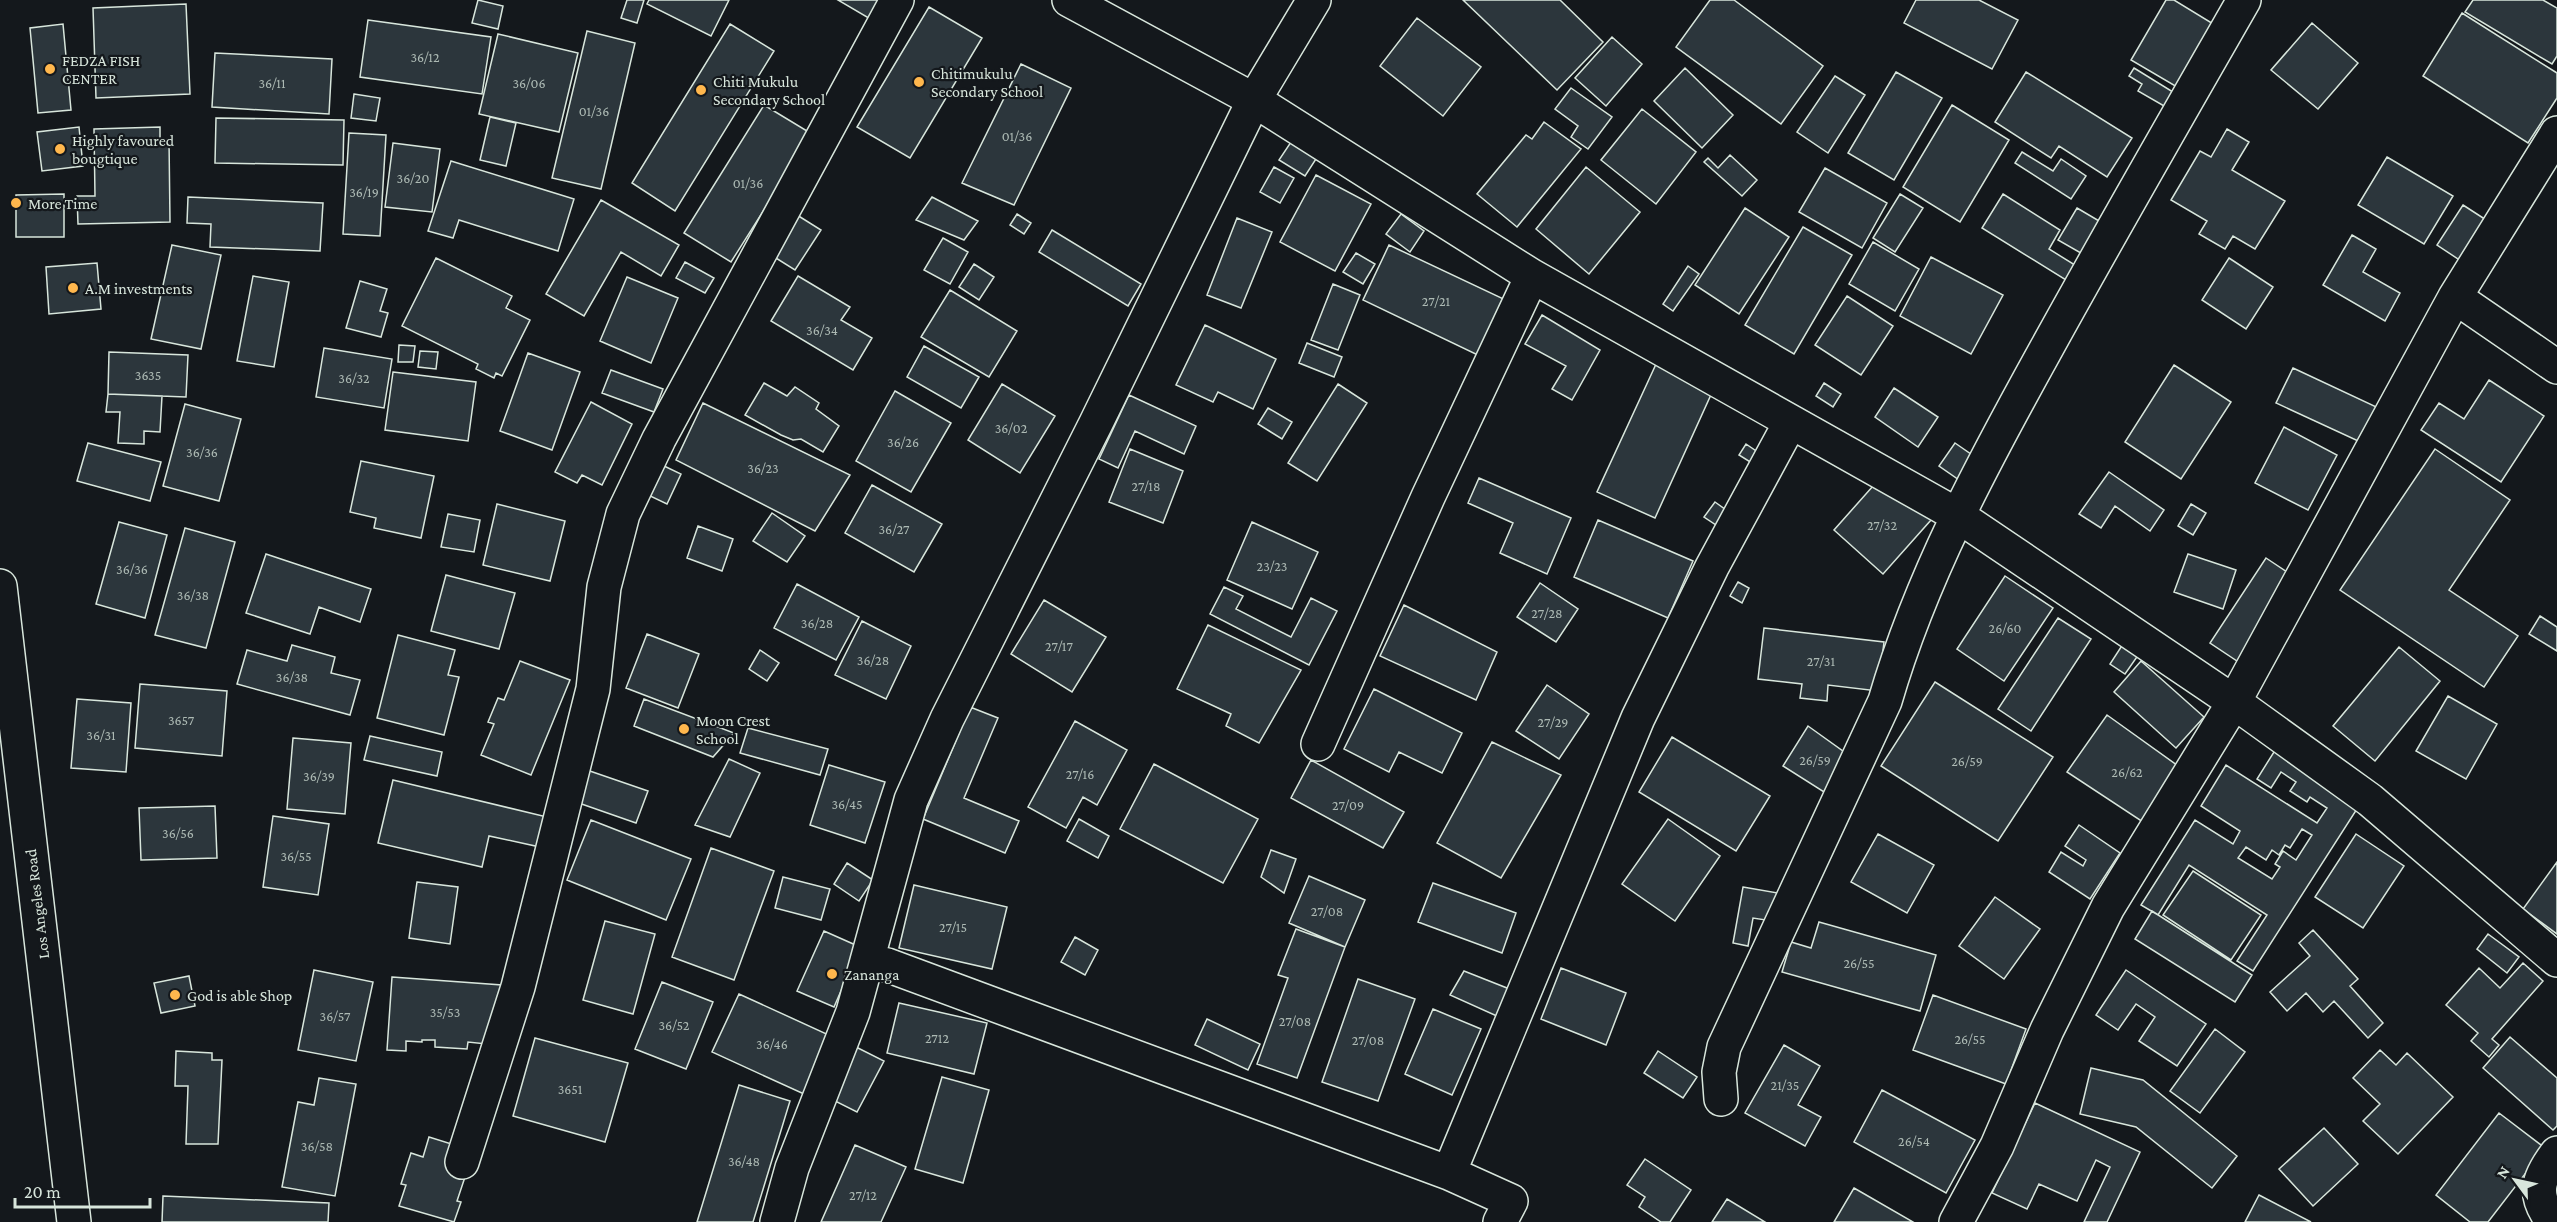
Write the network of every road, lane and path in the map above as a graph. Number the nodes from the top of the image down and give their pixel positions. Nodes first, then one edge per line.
1 (897, 0) edge
2 (1070, 0) edge
3 (1314, 0) edge
4 (2244, 0) edge
5 (1254, 99) junction
6 (2557, 134) edge
7 (1532, 276) junction
8 (2455, 297) junction
9 (2557, 367) edge
10 (1790, 423) junction
11 (1957, 514) junction
12 (0, 586) edge
13 (0, 591) edge
14 (2234, 702) junction
15 (1318, 744) dead end
16 (2557, 960) edge
17 (868, 961) junction
18 (1721, 1099) dead end
19 (2557, 1154) edge
20 (462, 1162) dead end
21 (1449, 1173) junction
22 (74, 1222) edge
23 (777, 1222) edge
24 (1500, 1222) edge
25 (1956, 1222) edge
26 (2553, 1222) edge

1 - 20 street
2 - 5 street
3 - 5 street
4 - 11 street
5 - 7 street
5 - 17 street
6 - 8 street
7 - 10 street
7 - 15 street
8 - 9 street
8 - 14 street
10 - 11 street
10 - 21 street
11 - 14 street
11 - 18 street
12 - 13 street, Los Angeles Road
13 - 22 street, Los Angeles Road
14 - 16 street
14 - 25 street
17 - 21 street
17 - 23 street
19 - 26 street
21 - 24 street

